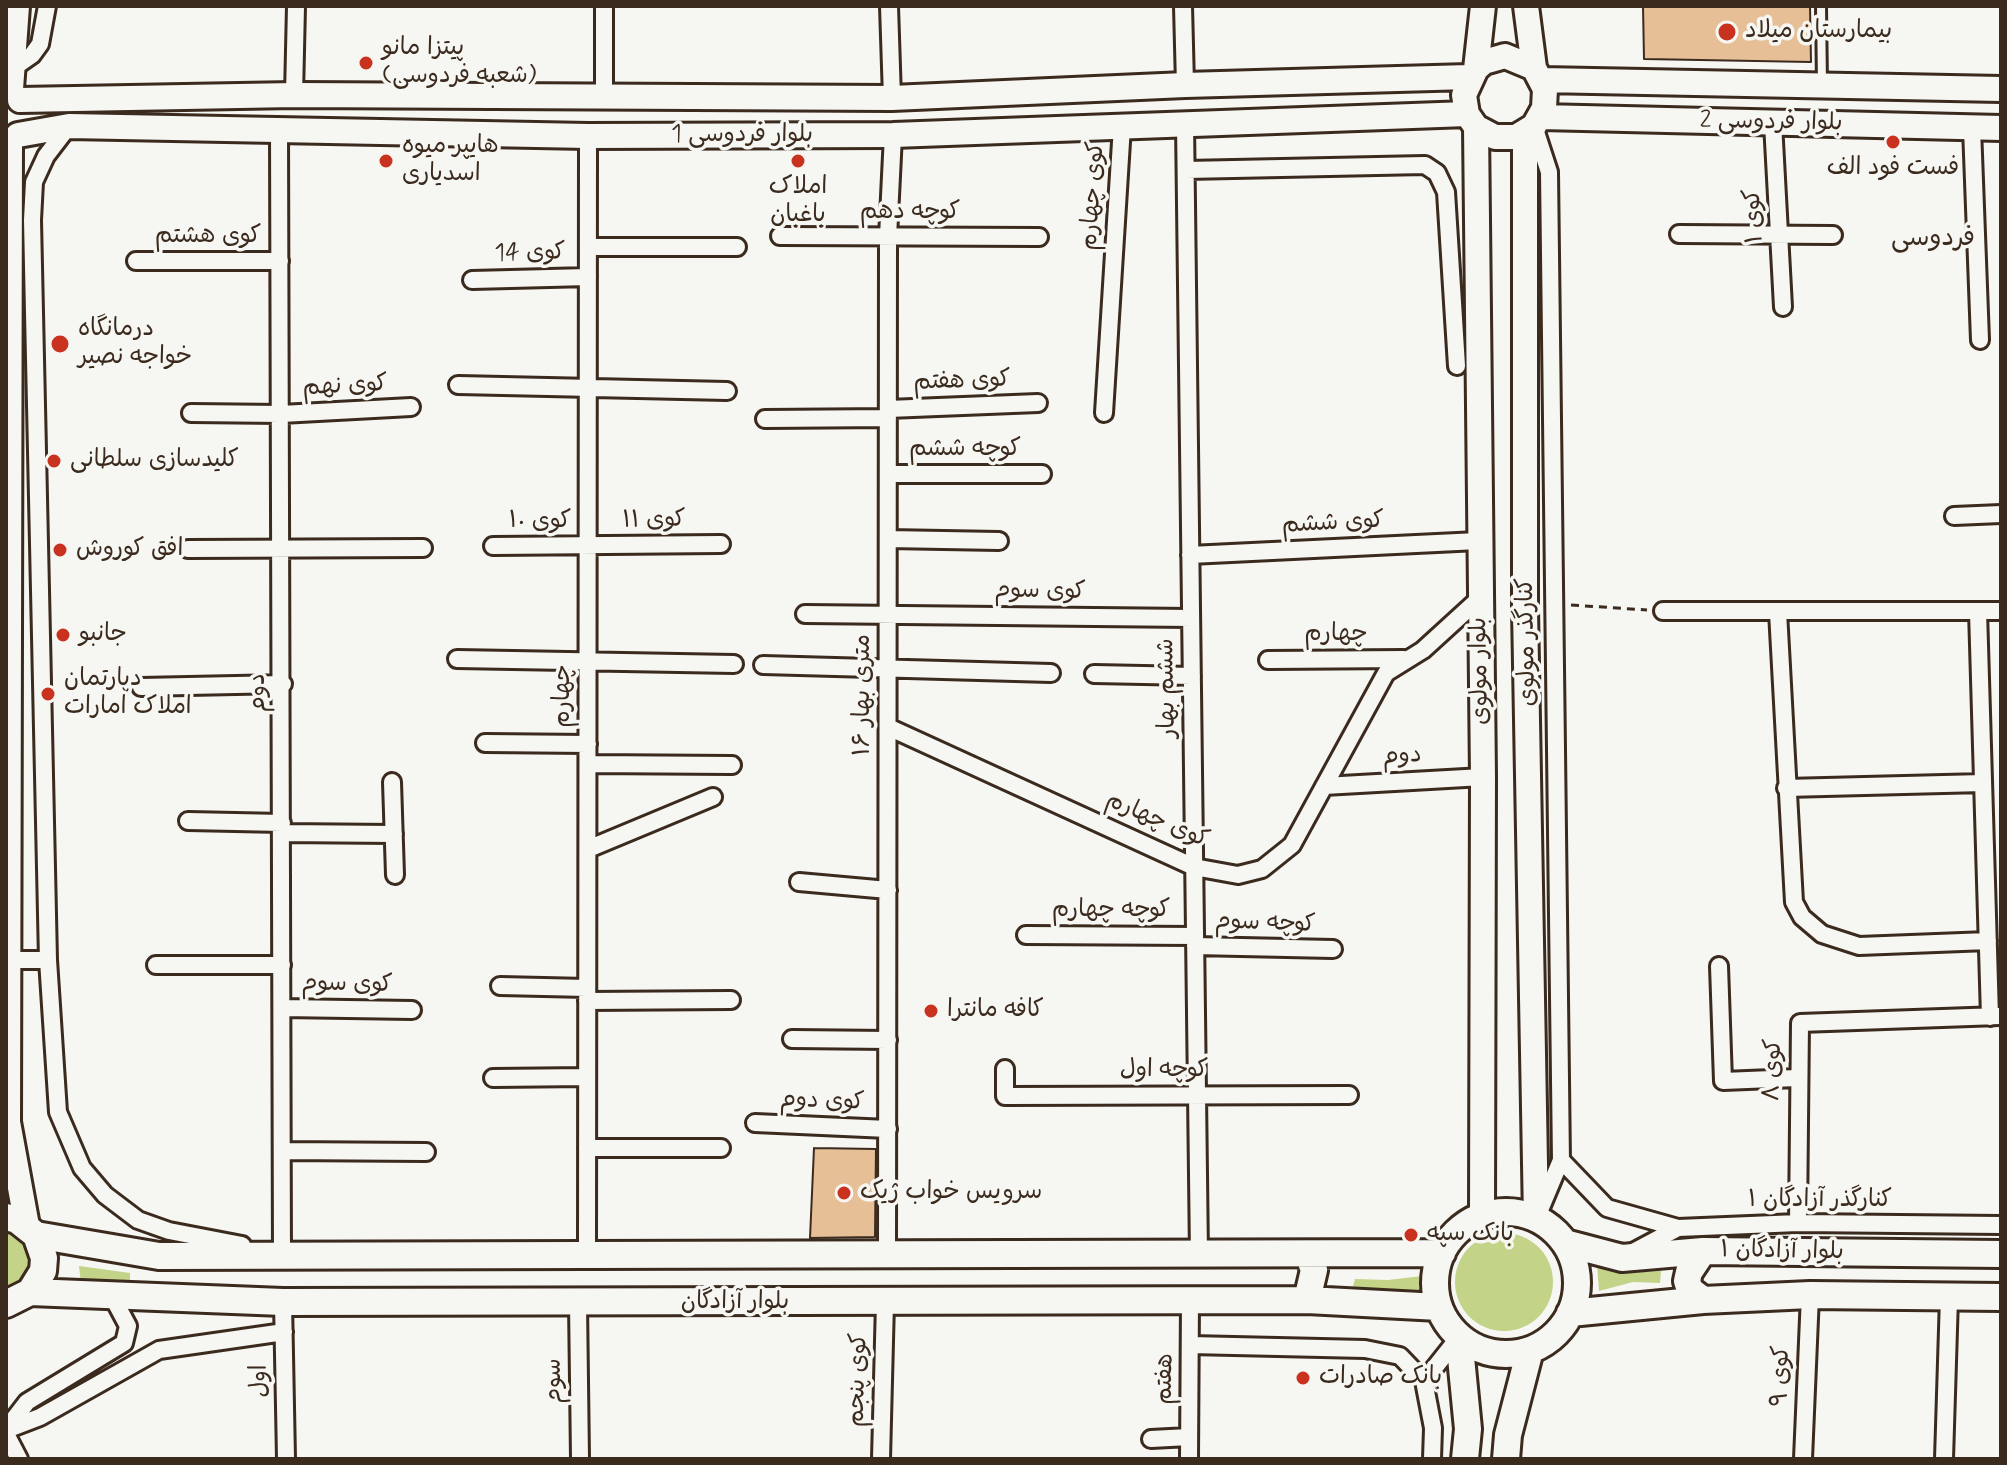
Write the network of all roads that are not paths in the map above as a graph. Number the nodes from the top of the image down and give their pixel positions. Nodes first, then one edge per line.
1 (17, 6) edge
2 (47, 6) edge
3 (296, 6) edge
4 (604, 6) edge
5 (889, 6) edge
6 (1183, 6) edge
7 (1483, 6) edge
8 (1526, 6) edge
9 (1821, 6) edge
10 (1472, 73) junction
11 (1538, 74) junction
12 (1185, 85) junction
13 (1822, 85) junction
14 (12, 86) edge
15 (2001, 89) edge
16 (294, 95) junction
17 (163, 96) junction
18 (604, 98) junction
19 (892, 98) junction
20 (1472, 120) junction
21 (1185, 123) junction
22 (1773, 123) junction
23 (1533, 125) junction
24 (69, 126) junction
25 (1122, 126) junction
26 (1972, 128) junction
27 (2001, 128) edge
28 (279, 129) junction
29 (164, 130) junction
30 (893, 135) junction
31 (588, 136) junction
32 (11, 141) edge
33 (1186, 170) junction
34 (34, 182) junction
35 (1679, 234) dead end
36 (1781, 234) junction
37 (1833, 235) dead end
38 (780, 236) dead end
39 (888, 237) junction
40 (1039, 237) dead end
41 (588, 247) junction
42 (737, 247) dead end
43 (136, 261) dead end
44 (280, 261) junction
45 (588, 277) junction
46 (472, 280) dead end
47 (1783, 307) dead end
48 (1980, 340) dead end
49 (1457, 366) dead end
50 (458, 385) dead end
51 (588, 388) junction
52 (727, 391) dead end
53 (1038, 403) dead end
54 (411, 407) dead end
55 (191, 413) dead end
56 (1104, 413) dead end
57 (281, 414) junction
58 (888, 414) junction
59 (765, 419) dead end
60 (888, 474) junction
61 (1042, 474) dead end
62 (2001, 514) edge
63 (1954, 516) dead end
64 (888, 539) junction
65 (999, 541) dead end
66 (1478, 541) junction
67 (721, 544) dead end
68 (493, 546) dead end
69 (588, 546) junction
70 (423, 548) dead end
71 (188, 549) dead end
72 (283, 550) junction
73 (1190, 555) junction
74 (1480, 598) junction
75 (1663, 611) road end
76 (1978, 611) junction
77 (2001, 611) edge
78 (1778, 612) junction
79 (805, 614) dead end
80 (888, 615) junction
81 (1191, 618) junction
82 (457, 659) dead end
83 (1404, 659) junction
84 (1268, 660) dead end
85 (588, 662) junction
86 (734, 664) dead end
87 (763, 665) dead end
88 (886, 667) junction
89 (1051, 673) dead end
90 (1094, 674) dead end
91 (1192, 676) junction
92 (283, 684) junction
93 (141, 687) dead end
94 (888, 727) junction
95 (485, 743) dead end
96 (588, 744) junction
97 (588, 764) junction
98 (732, 765) dead end
99 (1483, 777) junction
100 (392, 782) dead end
101 (1983, 783) junction
102 (1324, 786) junction
103 (1786, 788) junction
104 (713, 797) dead end
105 (188, 821) dead end
106 (282, 828) junction
107 (394, 834) junction
108 (588, 849) junction
109 (1194, 867) junction
110 (395, 875) dead end
111 (799, 882) dead end
112 (888, 890) junction
113 (1026, 935) dead end
114 (1195, 941) junction
115 (1988, 941) junction
116 (1333, 949) dead end
117 (7, 960) edge
118 (48, 960) junction
119 (156, 965) dead end
120 (282, 965) junction
121 (1719, 966) dead end
122 (500, 986) dead end
123 (587, 994) junction
124 (731, 1000) dead end
125 (283, 1008) junction
126 (412, 1010) dead end
127 (1996, 1016) edge
128 (792, 1039) dead end
129 (888, 1040) junction
130 (1005, 1069) dead end
131 (587, 1077) junction
132 (493, 1078) dead end
133 (1797, 1078) junction
134 (1197, 1095) junction
135 (1349, 1095) dead end
136 (755, 1123) dead end
137 (7, 1124) edge
138 (888, 1129) junction
139 (587, 1148) junction
140 (721, 1148) dead end
141 (282, 1151) junction
142 (426, 1152) dead end
143 (1561, 1160) junction
144 (1482, 1216) junction
145 (1536, 1219) junction
146 (1798, 1223) junction
147 (2001, 1225) edge
148 (23, 1226) edge
149 (1678, 1228) junction
150 (1565, 1243) junction
151 (888, 1249) junction
152 (587, 1250) junction
153 (1703, 1251) junction
154 (282, 1252) junction
155 (1199, 1253) junction
156 (1442, 1253) junction
157 (1308, 1254) junction
158 (2001, 1254) edge
159 (159, 1256) junction
160 (1622, 1258) junction
161 (30, 1292) junction
162 (1810, 1295) junction
163 (112, 1296) junction
164 (1949, 1297) junction
165 (2001, 1297) edge
166 (154, 1298) junction
167 (1190, 1300) junction
168 (1307, 1300) junction
169 (1703, 1300) junction
170 (283, 1302) junction
171 (885, 1302) junction
172 (578, 1303) junction
173 (6, 1304) edge
174 (1439, 1307) junction
175 (1570, 1313) junction
176 (284, 1332) junction
177 (1459, 1337) junction
178 (1190, 1345) junction
179 (1530, 1350) junction
180 (1424, 1381) junction
181 (6, 1431) edge
182 (1189, 1437) junction
183 (1151, 1439) dead end
184 (19, 1459) edge
185 (286, 1459) edge
186 (580, 1459) edge
187 (881, 1459) edge
188 (1189, 1459) edge
189 (1432, 1459) edge
190 (1465, 1459) edge
191 (1480, 1459) edge
192 (1488, 1459) edge
193 (1506, 1459) edge
194 (1803, 1459) edge
195 (1944, 1459) edge

1 - 14 main road
2 - 14 street
3 - 16 street
4 - 18 street
5 - 19 street
6 - 12 street
7 - 10 main road
8 - 11 main road
9 - 13 lane
10 - 11 main road
10 - 12 main road, بلوار فردوسی 1
10 - 20 main road
11 - 13 main road, بلوار فردوسی 2
11 - 23 main road
12 - 19 main road, بلوار فردوسی 1
13 - 15 main road, بلوار فردوسی 2
14 - 17 main road, بلوار فردوسی 1
14 - 32 main road
16 - 17 main road, بلوار فردوسی 1
16 - 18 main road, بلوار فردوسی 1
17 - 29 main road
18 - 19 main road, بلوار فردوسی 1
19 - 30 main road
20 - 21 main road, بلوار فردوسی 1
20 - 23 main road
20 - 66 main road, بلوار مولوی
21 - 25 main road, بلوار فردوسی 1
21 - 33 street, ششم بهار
22 - 23 main road, بلوار فردوسی 2
22 - 26 main road, بلوار فردوسی 2
22 - 36 street, کوی ۱
23 - 143 street, کنارگذر مولوی
23 - 145 main road, بلوار مولوی
24 - 29 main road, بلوار فردوسی 1
24 - 32 main road, بلوار فردوسی 1
24 - 34 street
25 - 30 main road, بلوار فردوسی 1
25 - 56 street, کوی چهارم
26 - 27 main road, بلوار فردوسی 2
26 - 48 street
28 - 29 main road, بلوار فردوسی 1
28 - 31 main road, بلوار فردوسی 1
28 - 44 street, دوم
30 - 31 main road, بلوار فردوسی 1
30 - 39 street, ۱۶ متری بهار
31 - 41 street, چهارم
32 - 34 street
32 - 117 main road
33 - 49 street
33 - 73 street, ششم بهار
34 - 118 street
35 - 36 street
36 - 37 street
36 - 47 street, کوی ۱
38 - 39 street, کوچه دهم
39 - 40 street, کوچه دهم
39 - 58 street, ۱۶ متری بهار
41 - 42 street
41 - 45 street, چهارم
43 - 44 street, کوی هشتم
44 - 57 street, دوم
45 - 46 street, کوی 14
45 - 51 street, چهارم
50 - 51 street
51 - 52 street
51 - 69 street, چهارم
53 - 58 street, کوی هفتم
54 - 57 street, کوی نهم
55 - 57 street, کوی نهم
57 - 72 street, دوم
58 - 59 street
58 - 60 street, ۱۶ متری بهار
60 - 61 street, کوچه ششم
60 - 64 street, ۱۶ متری بهار
62 - 63 street
64 - 65 street
64 - 80 street, ۱۶ متری بهار
66 - 73 street, کوی ششم
66 - 74 main road, بلوار مولوی
67 - 69 street, کوی ۱۱
68 - 69 street, کوی ۱۰
69 - 85 street, چهارم
70 - 72 street
71 - 72 street
72 - 92 street, دوم
73 - 81 street, ششم بهار
74 - 83 street, کوی چهارم
74 - 99 main road, بلوار مولوی
75 - 78 street
76 - 77 street
76 - 78 street
76 - 101 street
78 - 103 street
79 - 80 street, کوی سوم
80 - 81 street, کوی سوم
80 - 88 street, ۱۶ متری بهار
81 - 91 street, ششم بهار
82 - 85 street
83 - 84 street, چهارم
83 - 102 street, کوی چهارم
85 - 86 street
85 - 96 street, چهارم
87 - 88 street
88 - 89 street
88 - 94 street, ۱۶ متری بهار
90 - 91 street
91 - 109 street, ششم بهار
92 - 93 street
92 - 106 street, دوم
94 - 109 street, کوی چهارم
94 - 112 street, ۱۶ متری بهار
95 - 96 street
96 - 97 street, چهارم
97 - 98 street
97 - 108 street, چهارم
99 - 102 street, دوم
99 - 144 main road, بلوار مولوی
100 - 107 street
101 - 103 street
101 - 115 street
102 - 109 street, کوی چهارم
103 - 115 street
104 - 108 street
105 - 106 street
106 - 107 street
106 - 120 street, دوم
107 - 110 street
108 - 123 street, چهارم
109 - 114 street, ششم بهار
111 - 112 street
112 - 129 street, ۱۶ متری بهار
113 - 114 street, کوچه چهارم
114 - 116 street, کوچه سوم
114 - 134 street, ششم بهار
115 - 127 street
117 - 118 street
117 - 137 main road
118 - 154 street
119 - 120 street
120 - 125 street, دوم
121 - 133 street
122 - 123 street
123 - 124 street
123 - 131 street, چهارم
125 - 126 street, کوی سوم
125 - 141 street, دوم
127 - 133 street, کوی ۸
128 - 129 street
129 - 138 street, ۱۶ متری بهار
130 - 134 street, کوچه اول
131 - 132 street
131 - 139 street, چهارم
133 - 146 street, کوی ۸
134 - 135 street, کوچه اول
134 - 155 street, ششم بهار
136 - 138 street, کوی دوم
137 - 148 main road
138 - 151 street, ۱۶ متری بهار
139 - 140 street
139 - 152 street, چهارم
141 - 142 street
141 - 154 street, دوم
143 - 145 street, کنارگذر مولوی
143 - 149 street, کنارگذر آزادگان ۱
144 - 145 main road
144 - 156 main road
145 - 150 main road
146 - 147 street, کنارگذر آزادگان ۱
146 - 149 street, کنارگذر آزادگان ۱
148 - 159 main road, بلوار آزادگان
148 - 161 main road
149 - 160 street
150 - 160 main road, بلوار آزادگان ۱
150 - 175 main road
151 - 152 main road, بلوار آزادگان
151 - 155 main road, بلوار آزادگان
152 - 154 main road, بلوار آزادگان
153 - 158 main road, بلوار آزادگان ۱
153 - 160 main road, بلوار آزادگان ۱
153 - 169 main road
154 - 159 main road, بلوار آزادگان
155 - 157 main road, بلوار آزادگان
156 - 157 main road, بلوار آزادگان
156 - 174 main road
157 - 168 main road
159 - 166 main road
161 - 163 main road, بلوار آزادگان
161 - 173 main road
162 - 164 main road, بلوار آزادگان ۱
162 - 169 main road, بلوار آزادگان ۱
162 - 194 street, کوی ۹
163 - 166 main road, بلوار آزادگان
163 - 181 street
164 - 165 main road, بلوار آزادگان ۱
164 - 195 street
166 - 170 main road, بلوار آزادگان
167 - 168 main road, بلوار آزادگان
167 - 171 main road, بلوار آزادگان
167 - 178 street, هفتم
168 - 174 main road, بلوار آزادگان
169 - 175 main road, بلوار آزادگان ۱
170 - 172 main road, بلوار آزادگان
170 - 176 street, اول
171 - 172 main road, بلوار آزادگان
171 - 187 street, کوی پنجم
172 - 186 street, سوم
174 - 177 main road
175 - 179 main road
176 - 181 street
176 - 185 street, اول
177 - 179 main road
177 - 180 street
177 - 190 main road
178 - 180 street
178 - 182 street, هفتم
179 - 193 main road
180 - 189 street
181 - 184 street
182 - 183 street
182 - 188 street, هفتم
191 - 192 main road

